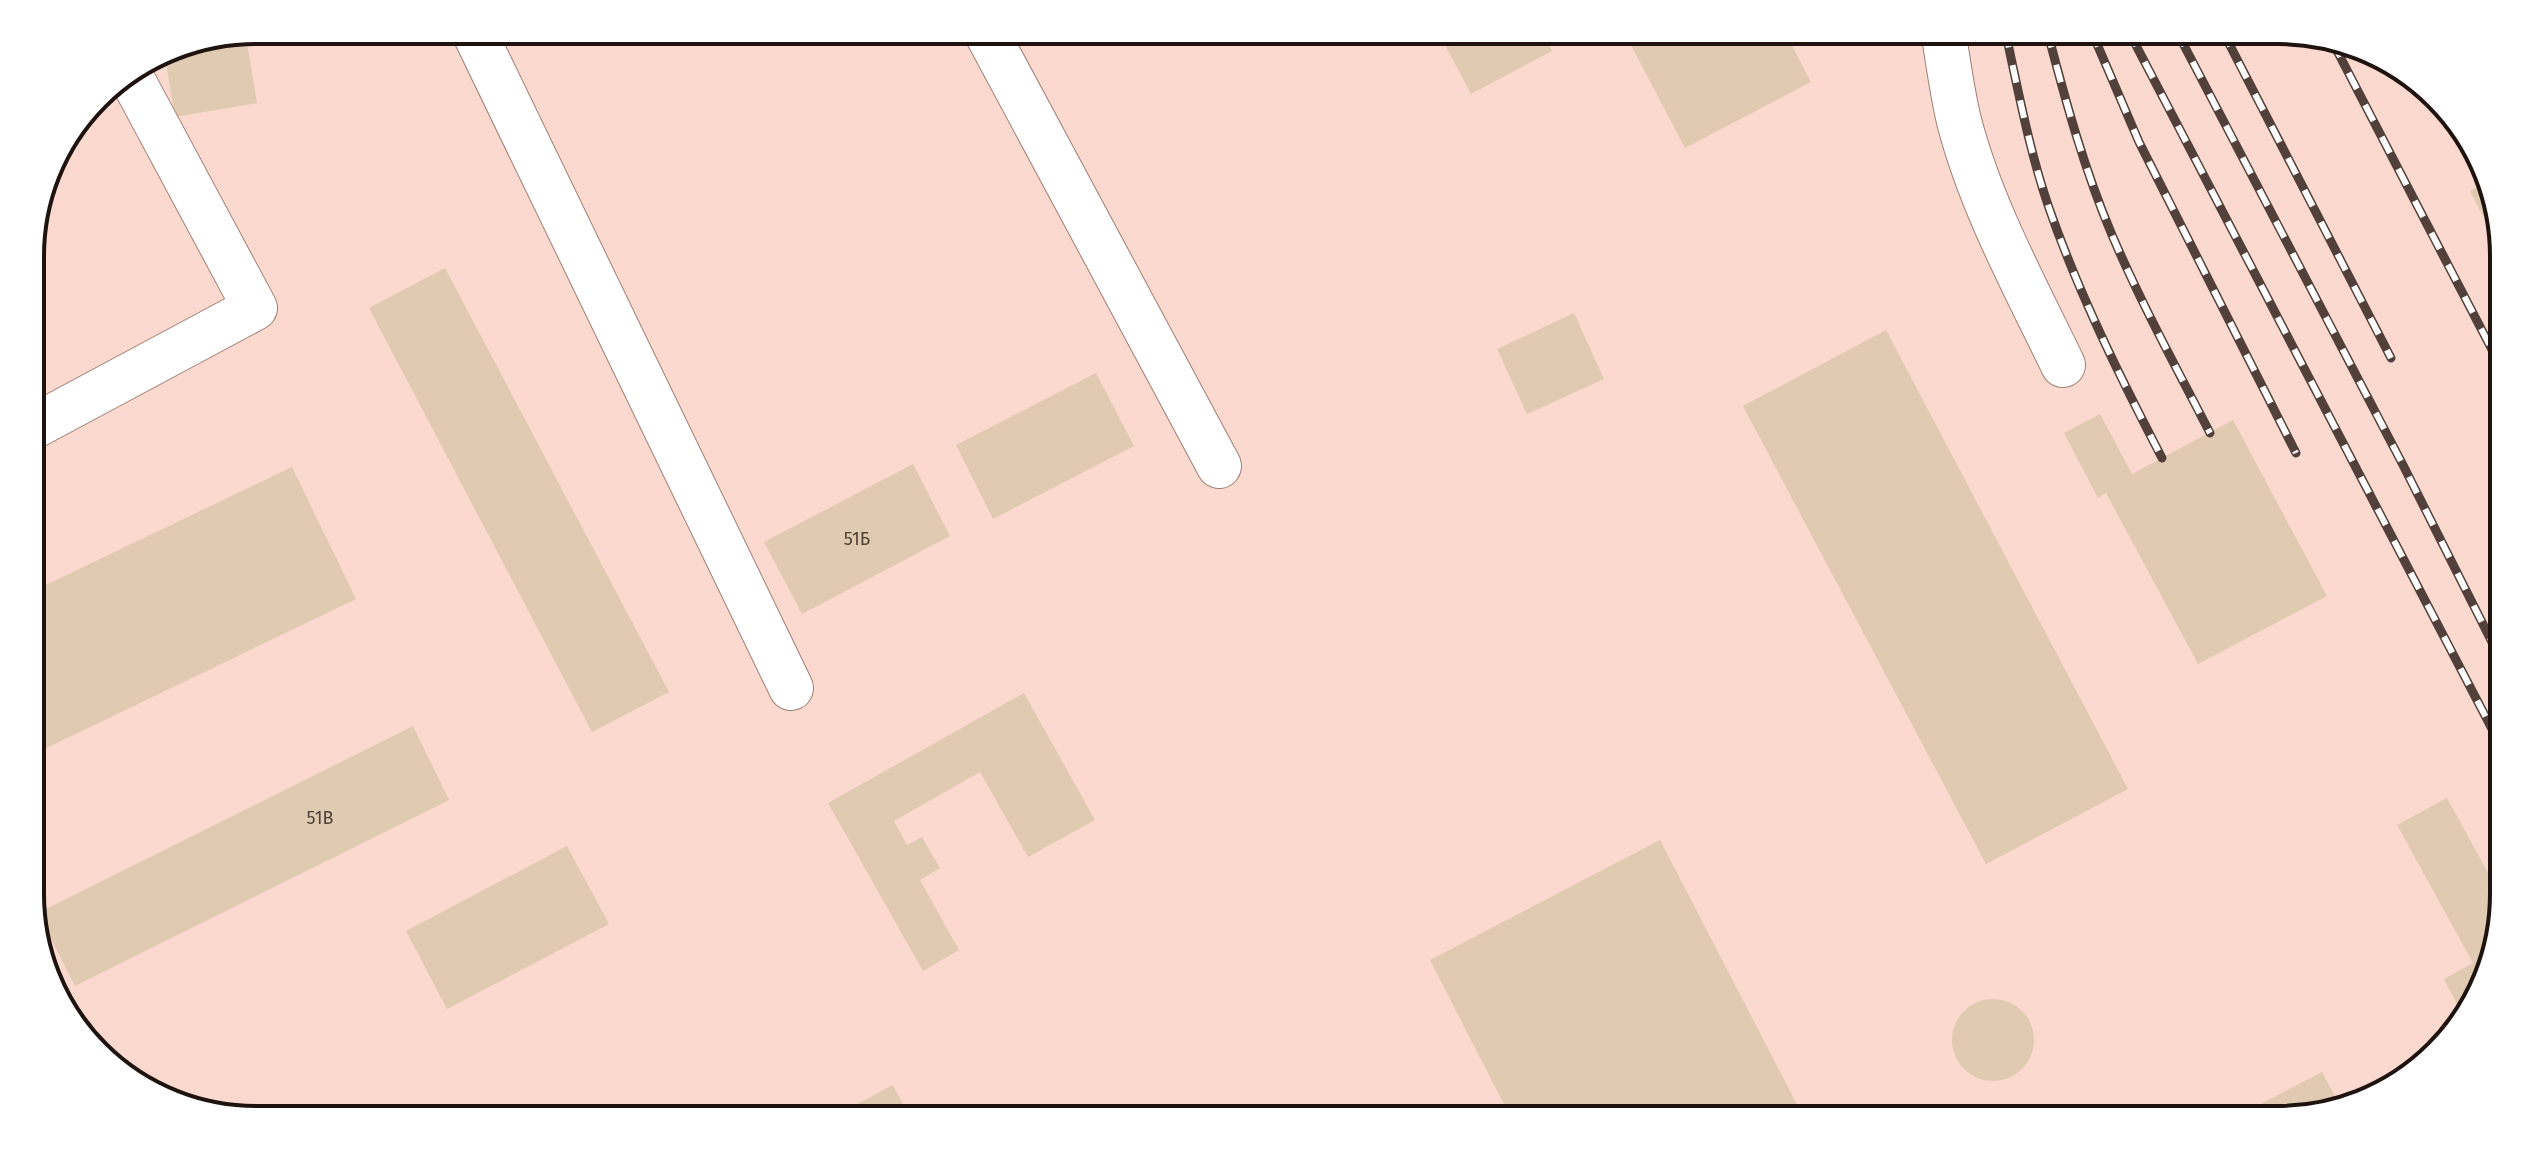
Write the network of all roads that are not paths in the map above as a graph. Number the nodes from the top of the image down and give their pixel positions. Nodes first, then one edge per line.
1 (480, 44) edge
2 (993, 44) edge
3 (1945, 44) edge
4 (134, 83) edge
5 (2063, 365) dead end
6 (44, 421) edge
7 (1219, 466) dead end
8 (791, 688) dead end

1 - 8 lane
2 - 7 lane
3 - 5 lane
4 - 6 lane

